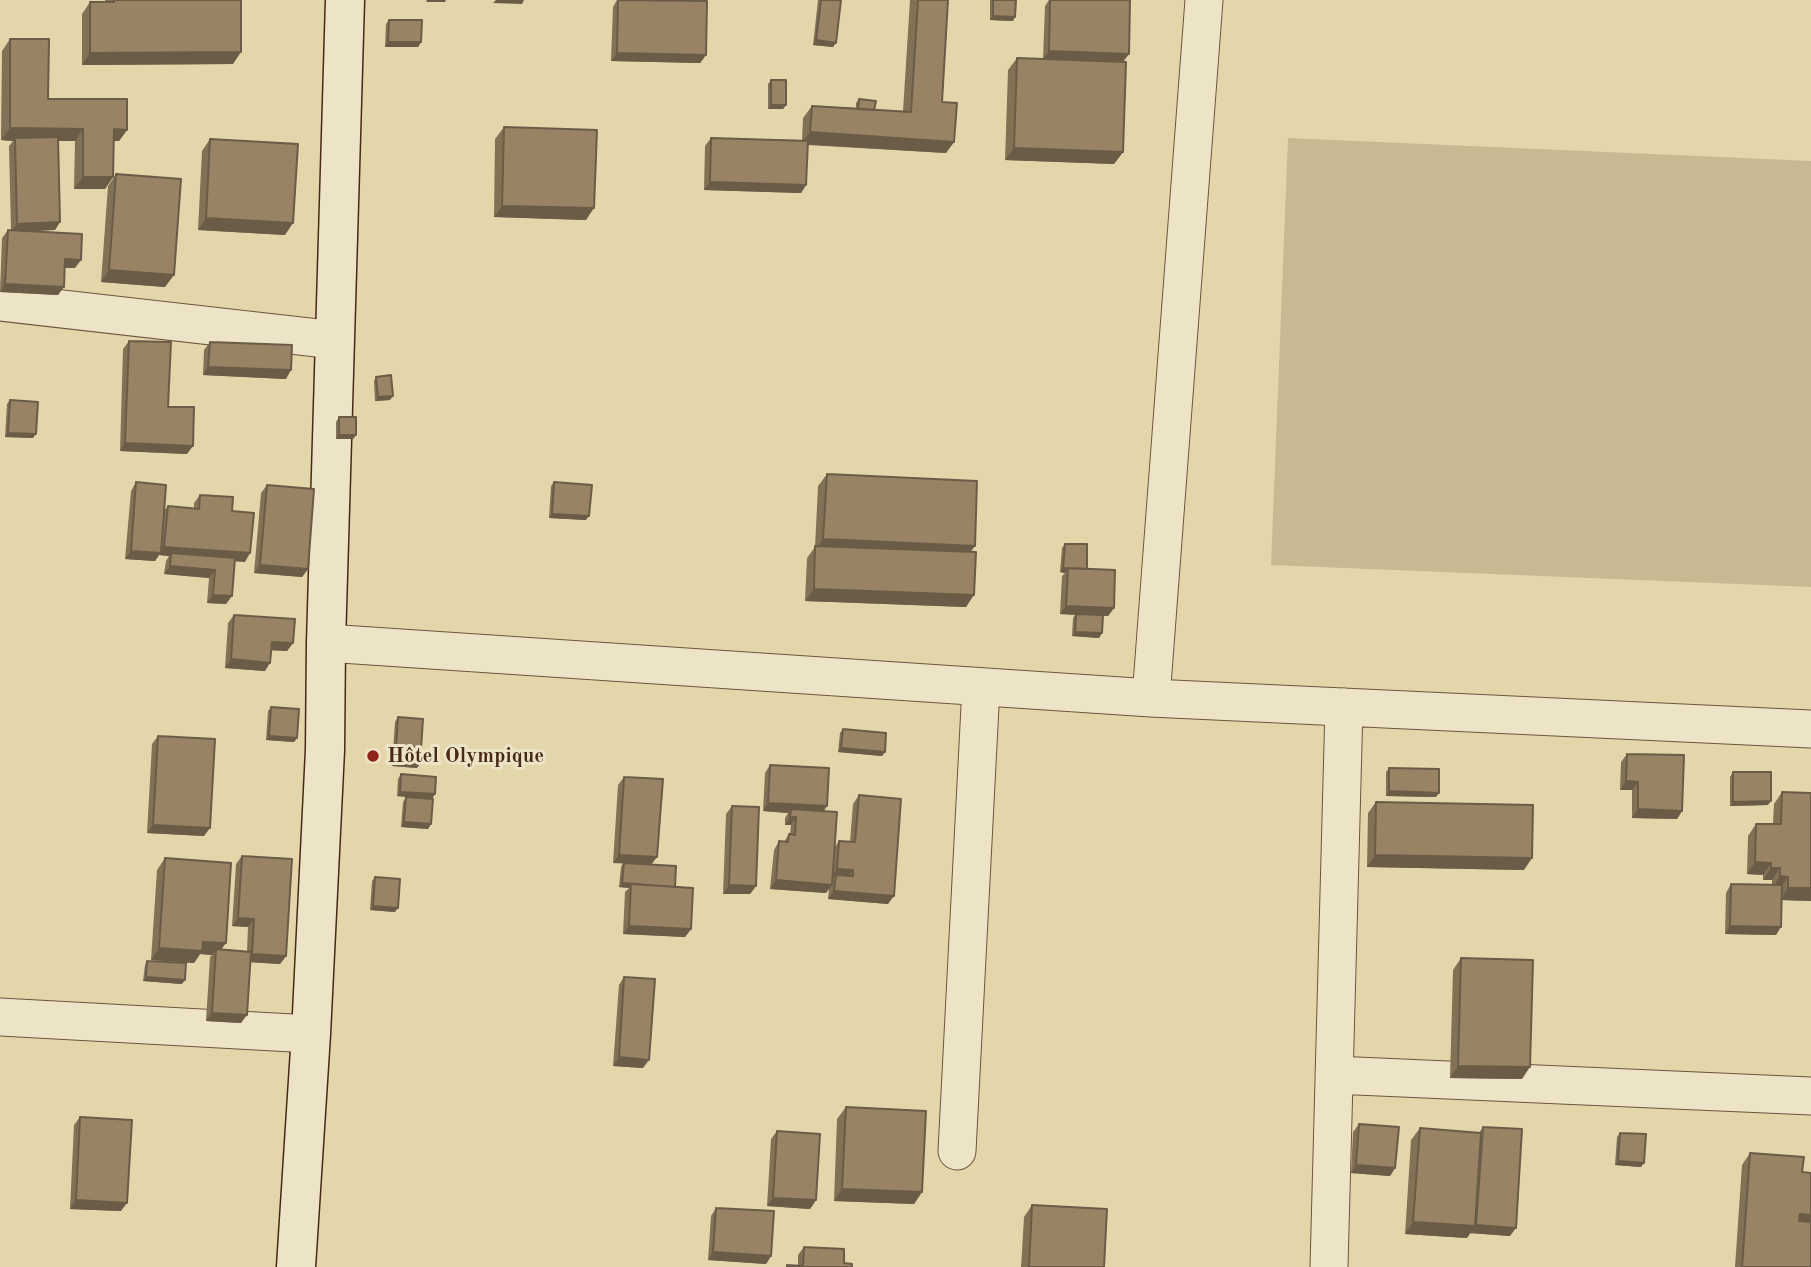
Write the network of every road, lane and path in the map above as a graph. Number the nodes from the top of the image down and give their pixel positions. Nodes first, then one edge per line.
1 (345, 0) edge
2 (1204, 0) edge
3 (0, 302) edge
4 (335, 340) junction
5 (326, 643) junction
6 (981, 687) junction
7 (1151, 698) junction
8 (1344, 707) junction
9 (1811, 729) edge
10 (0, 1017) edge
11 (312, 1034) junction
12 (1334, 1075) junction
13 (1811, 1096) edge
14 (957, 1151) dead end
15 (296, 1267) edge
16 (1329, 1267) edge

1 - 4 street
2 - 7 street
3 - 4 street
4 - 5 street
5 - 6 street
5 - 11 street
6 - 7 street
6 - 14 street
7 - 8 street
8 - 9 street
8 - 12 street
10 - 11 street
11 - 15 street
12 - 13 street
12 - 16 street

